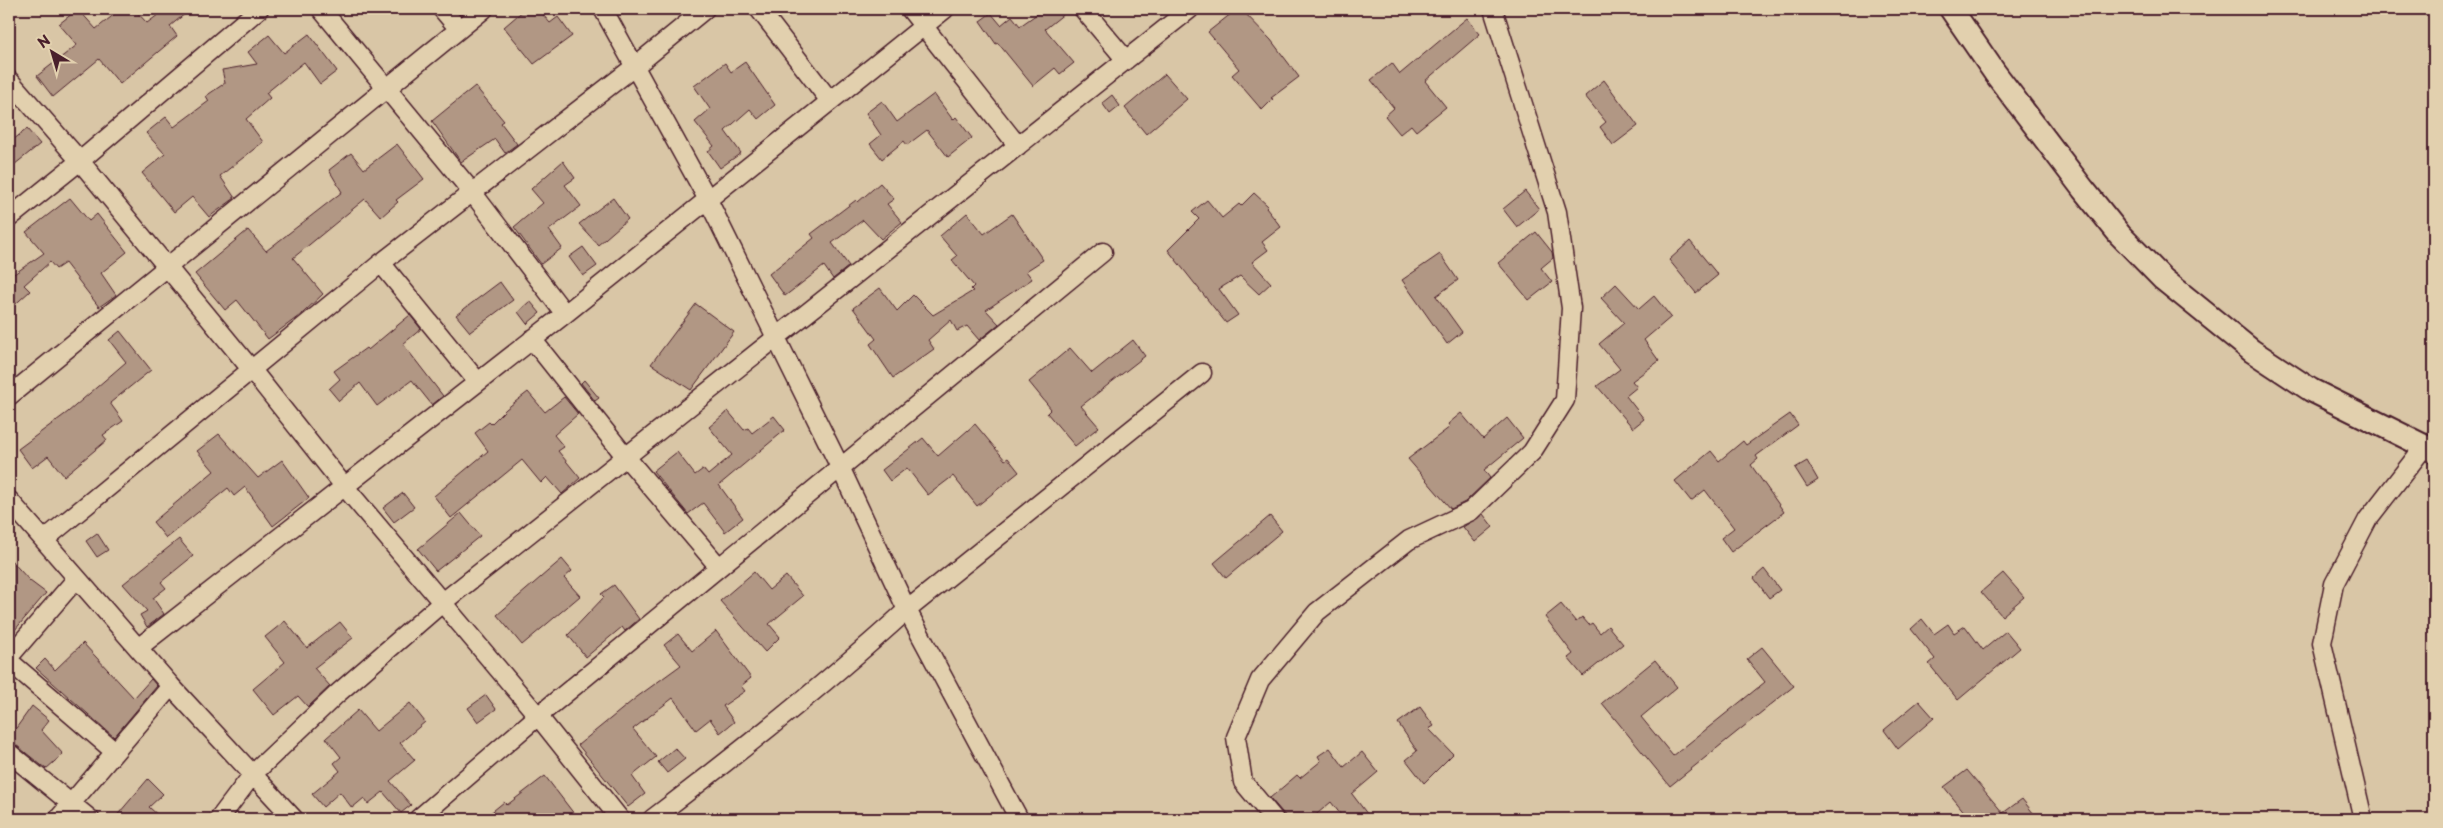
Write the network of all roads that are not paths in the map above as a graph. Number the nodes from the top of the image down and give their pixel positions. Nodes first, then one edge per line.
1 (259, 9) edge
2 (321, 9) edge
3 (442, 9) edge
4 (484, 9) edge
5 (602, 9) edge
6 (706, 9) edge
7 (759, 9) edge
8 (910, 9) edge
9 (945, 9) edge
10 (1083, 9) edge
11 (1190, 9) edge
12 (1493, 9) edge
13 (1951, 9) edge
14 (923, 27) junction
15 (458, 28) junction
16 (1126, 60) junction
17 (634, 67) junction
18 (9, 80) edge
19 (385, 88) junction
20 (830, 100) junction
21 (1018, 146) junction
22 (80, 162) junction
23 (472, 192) junction
24 (707, 198) junction
25 (9, 218) edge
26 (1103, 252) dead end
27 (381, 263) junction
28 (165, 266) junction
29 (566, 314) junction
30 (776, 336) junction
31 (532, 339) junction
32 (251, 369) junction
33 (1202, 373) dead end
34 (477, 382) junction
35 (9, 396) edge
36 (2429, 449) edge
37 (625, 456) junction
38 (840, 467) junction
39 (344, 486) junction
40 (9, 500) edge
41 (44, 540) junction
42 (719, 567) junction
43 (77, 578) junction
44 (443, 602) junction
45 (907, 610) junction
46 (138, 648) junction
47 (9, 659) edge
48 (171, 686) junction
49 (538, 716) junction
50 (116, 752) junction
51 (9, 753) edge
52 (253, 774) junction
53 (72, 803) junction
54 (58, 819) edge
55 (90, 819) edge
56 (219, 819) edge
57 (294, 819) edge
58 (418, 819) edge
59 (620, 819) edge
60 (652, 819) edge
61 (1019, 819) edge
62 (1274, 819) edge
63 (2363, 819) edge

1 - 22 street
2 - 19 street
3 - 15 street
4 - 15 street
5 - 17 street
6 - 17 street
7 - 20 street
8 - 14 street
9 - 14 street
10 - 16 street
11 - 16 street
12 - 62 street
13 - 36 street
14 - 20 street
14 - 21 street
15 - 19 street
16 - 21 street
17 - 23 street
17 - 24 street
18 - 22 street
19 - 23 street
19 - 28 street
20 - 24 street
21 - 30 street
22 - 25 street
22 - 28 street
23 - 27 street
23 - 29 street
24 - 29 street
24 - 30 street
26 - 38 street
27 - 32 street
27 - 34 street
28 - 32 street
28 - 35 street
29 - 31 street
30 - 37 street
30 - 38 street
31 - 34 street
31 - 37 street
32 - 39 street
32 - 41 street
33 - 45 street
34 - 39 street
36 - 63 street
37 - 42 street
37 - 44 street
38 - 42 street
38 - 45 street
39 - 44 street
39 - 46 street
40 - 41 street
41 - 43 street
42 - 49 street
43 - 46 street
43 - 47 street
44 - 49 street
44 - 52 street
45 - 60 street
45 - 61 street
46 - 48 street
47 - 50 street
48 - 50 street
48 - 52 street
49 - 58 street
49 - 59 street
50 - 53 street
51 - 53 street
52 - 56 street
52 - 57 street
53 - 54 street
53 - 55 street

